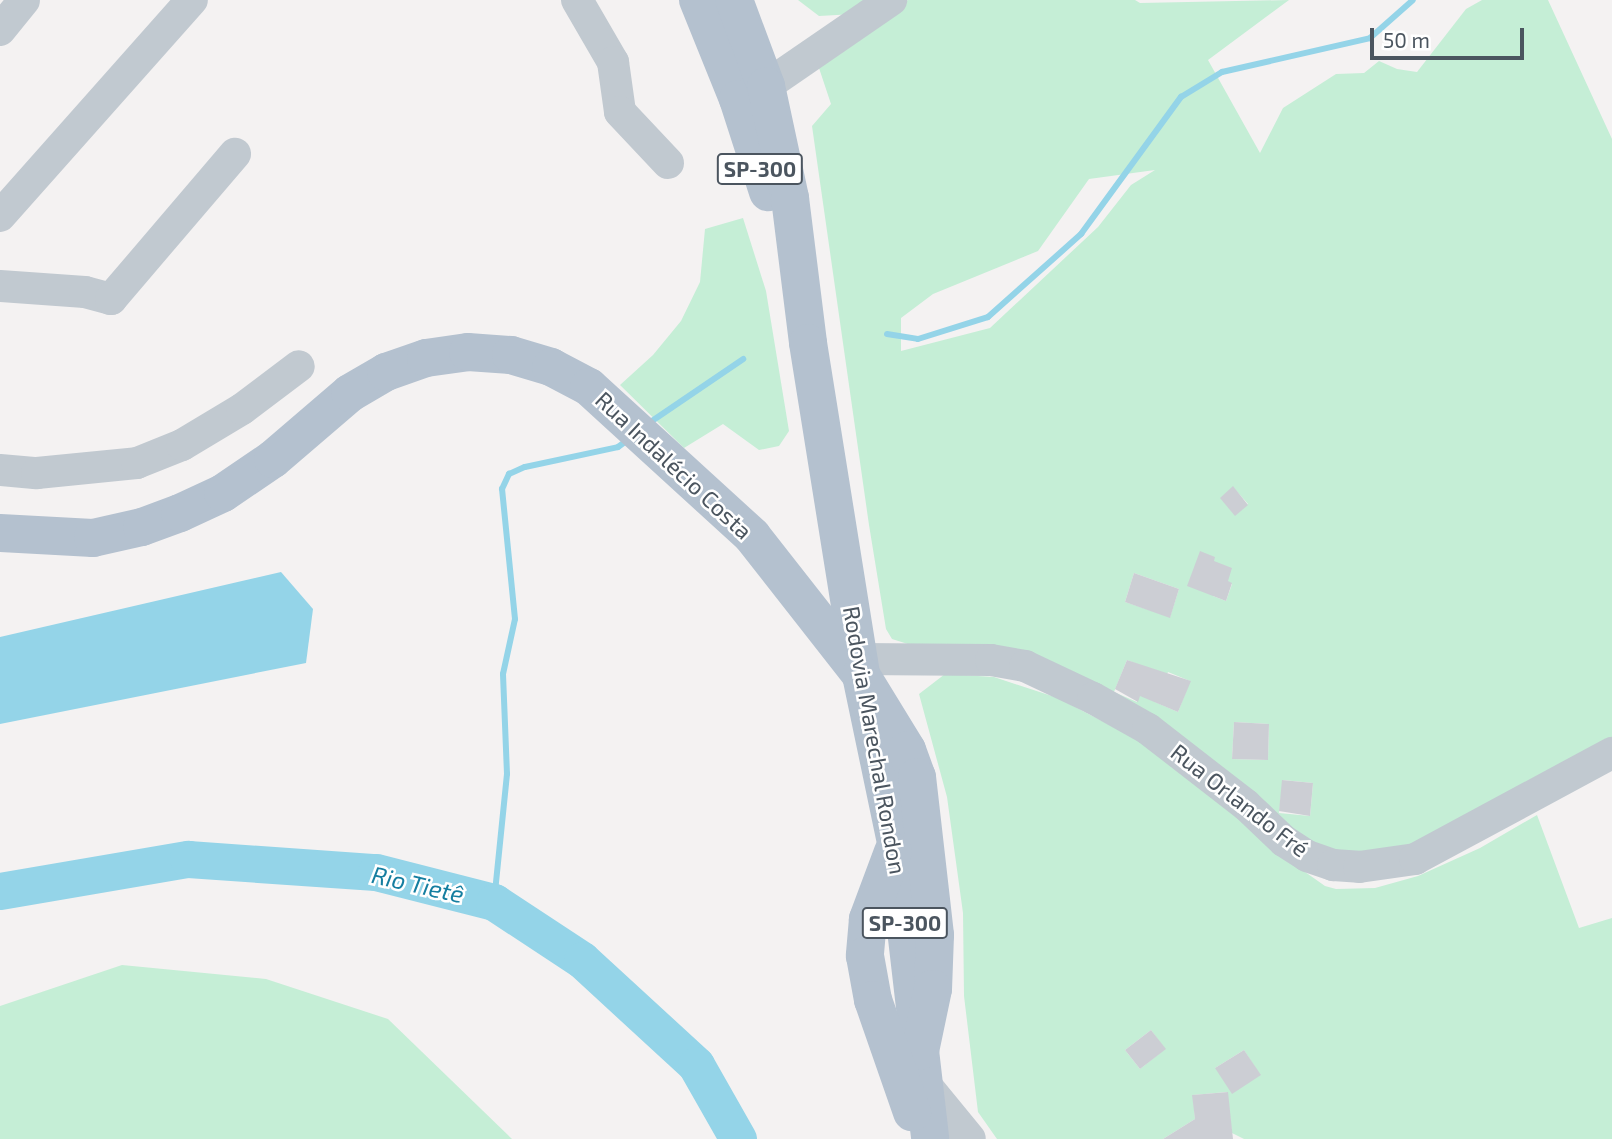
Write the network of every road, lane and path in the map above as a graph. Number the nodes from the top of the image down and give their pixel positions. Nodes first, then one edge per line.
1 (24, 0) edge
2 (192, 0) edge
3 (577, 0) edge
4 (698, 0) edge
5 (734, 0) edge
6 (891, 0) edge
7 (0, 30) edge
8 (766, 86) junction
9 (235, 154) dead end
10 (668, 163) dead end
11 (0, 216) edge
12 (0, 286) edge
13 (808, 343) junction
14 (299, 366) dead end
15 (0, 470) edge
16 (0, 533) edge
17 (796, 590) junction
18 (860, 667) junction
19 (1612, 753) edge
20 (893, 825) junction
21 (923, 996) junction
22 (873, 1000) junction
23 (922, 1067) junction
24 (921, 1139) edge
25 (930, 1139) edge
26 (970, 1139) edge

1 - 7 street
2 - 11 street
3 - 10 street
4 - 13 main road, Rodovia Marechal Rondon / SP-300
5 - 8 main road, Rodovia Marechal Rondon / SP-300
6 - 8 street
8 - 13 main road, Rodovia Marechal Rondon / SP-300
9 - 12 street
13 - 18 main road, Rodovia Marechal Rondon / SP-300
14 - 15 street
16 - 17 main road, Rua Indalécio Costa
17 - 18 main road, Rua Indalécio Costa
17 - 20 main road, Rua Indalécio Costa
18 - 19 street, Rua Orlando Fré
18 - 20 main road, Rodovia Marechal Rondon / SP-300
18 - 21 main road, Rua Indalécio Costa
20 - 21 main road, Rodovia Marechal Rondon / SP-300
20 - 22 main road
21 - 22 main road
21 - 23 main road, Rodovia Marechal Rondon / SP-300
22 - 24 main road
23 - 25 main road, Rodovia Marechal Rondon / SP-300
23 - 26 street

